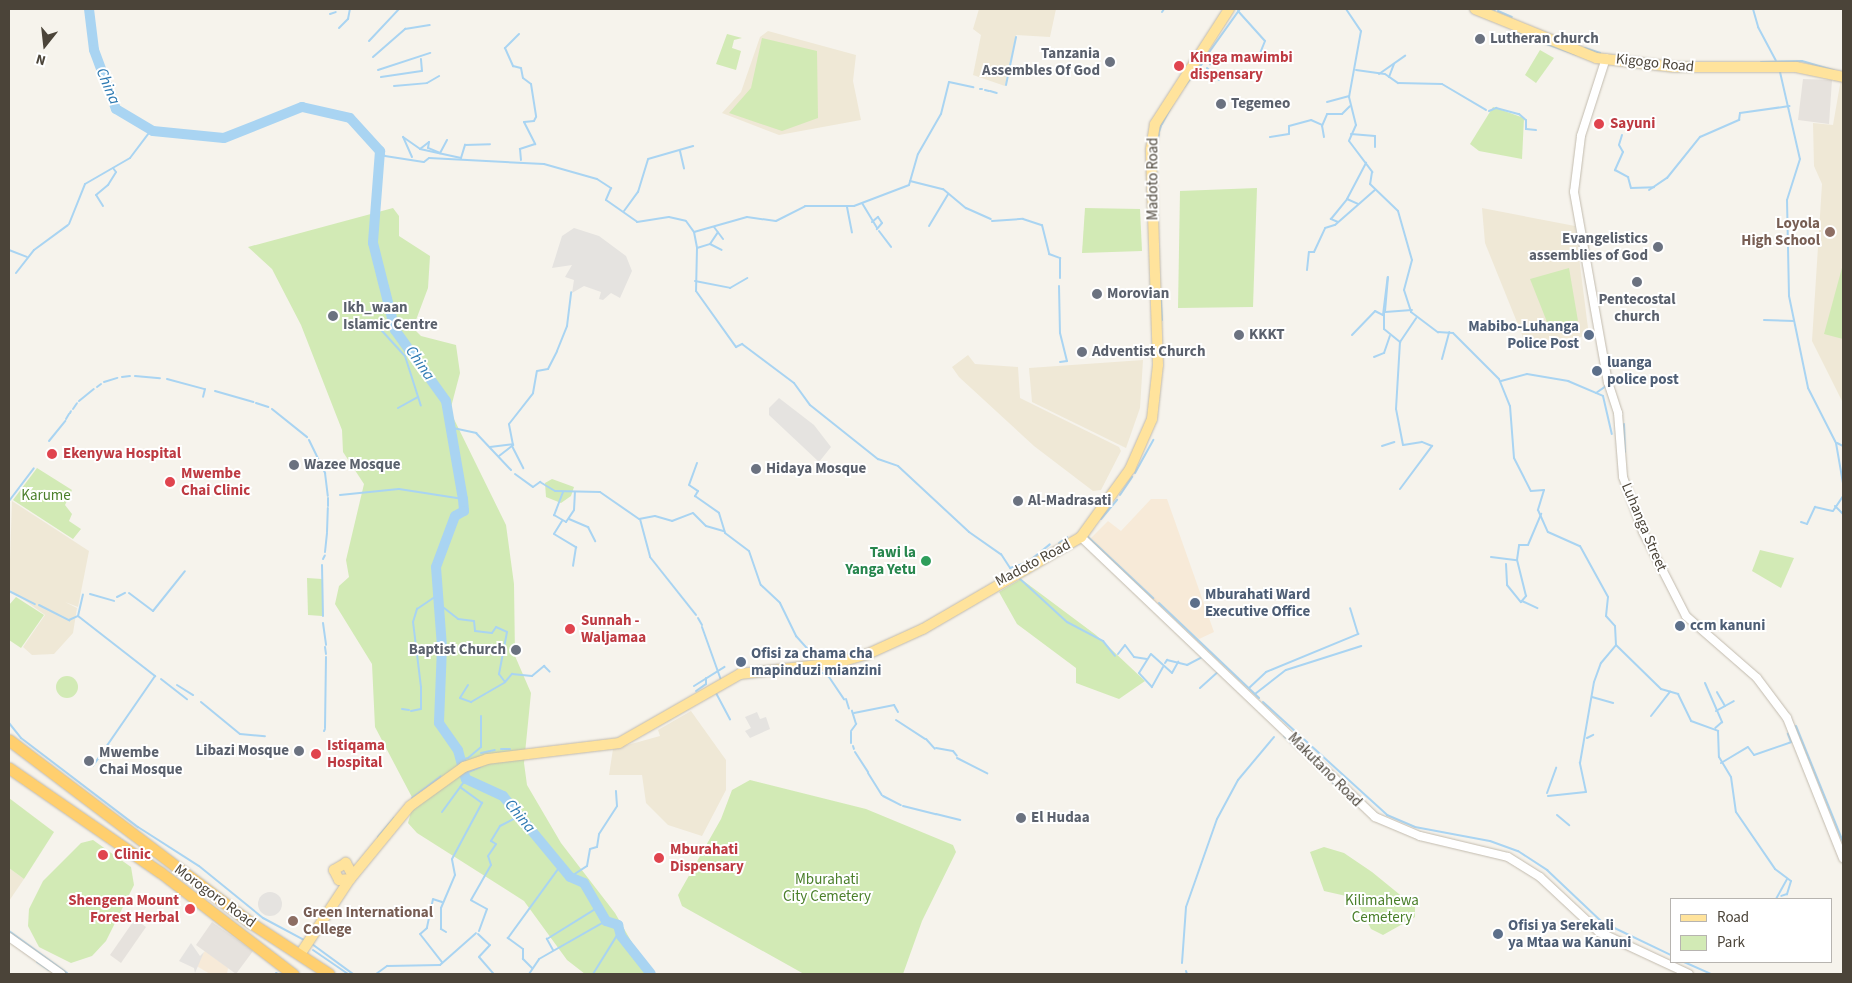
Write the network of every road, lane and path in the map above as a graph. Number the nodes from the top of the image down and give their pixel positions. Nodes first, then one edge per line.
1 (1230, 9) edge
2 (1475, 9) edge
3 (1606, 58) junction
4 (1843, 77) edge
5 (1081, 537) junction
6 (9, 740) edge
7 (9, 768) edge
8 (367, 856) junction
9 (1843, 858) edge
10 (346, 863) junction
11 (351, 876) junction
12 (336, 878) junction
13 (337, 897) junction
14 (9, 937) edge
15 (301, 953) junction
16 (289, 973) edge
17 (62, 974) edge
18 (329, 974) edge
19 (1689, 974) edge

1 - 5 main road, Madoto Road
2 - 3 main road, Kigogo Road
3 - 4 main road, Kigogo Road
3 - 9 street, Luhanga Street
5 - 8 main road, Madoto Road
5 - 19 street, Makutano Road
6 - 15 highway, Morogoro Road
7 - 16 highway, Morogoro Road
8 - 10 main road
8 - 11 main road
10 - 11 main road
10 - 12 main road
11 - 12 main road
11 - 13 main road
12 - 13 main road
13 - 15 main road
14 - 17 street
15 - 18 highway, Morogoro Road

